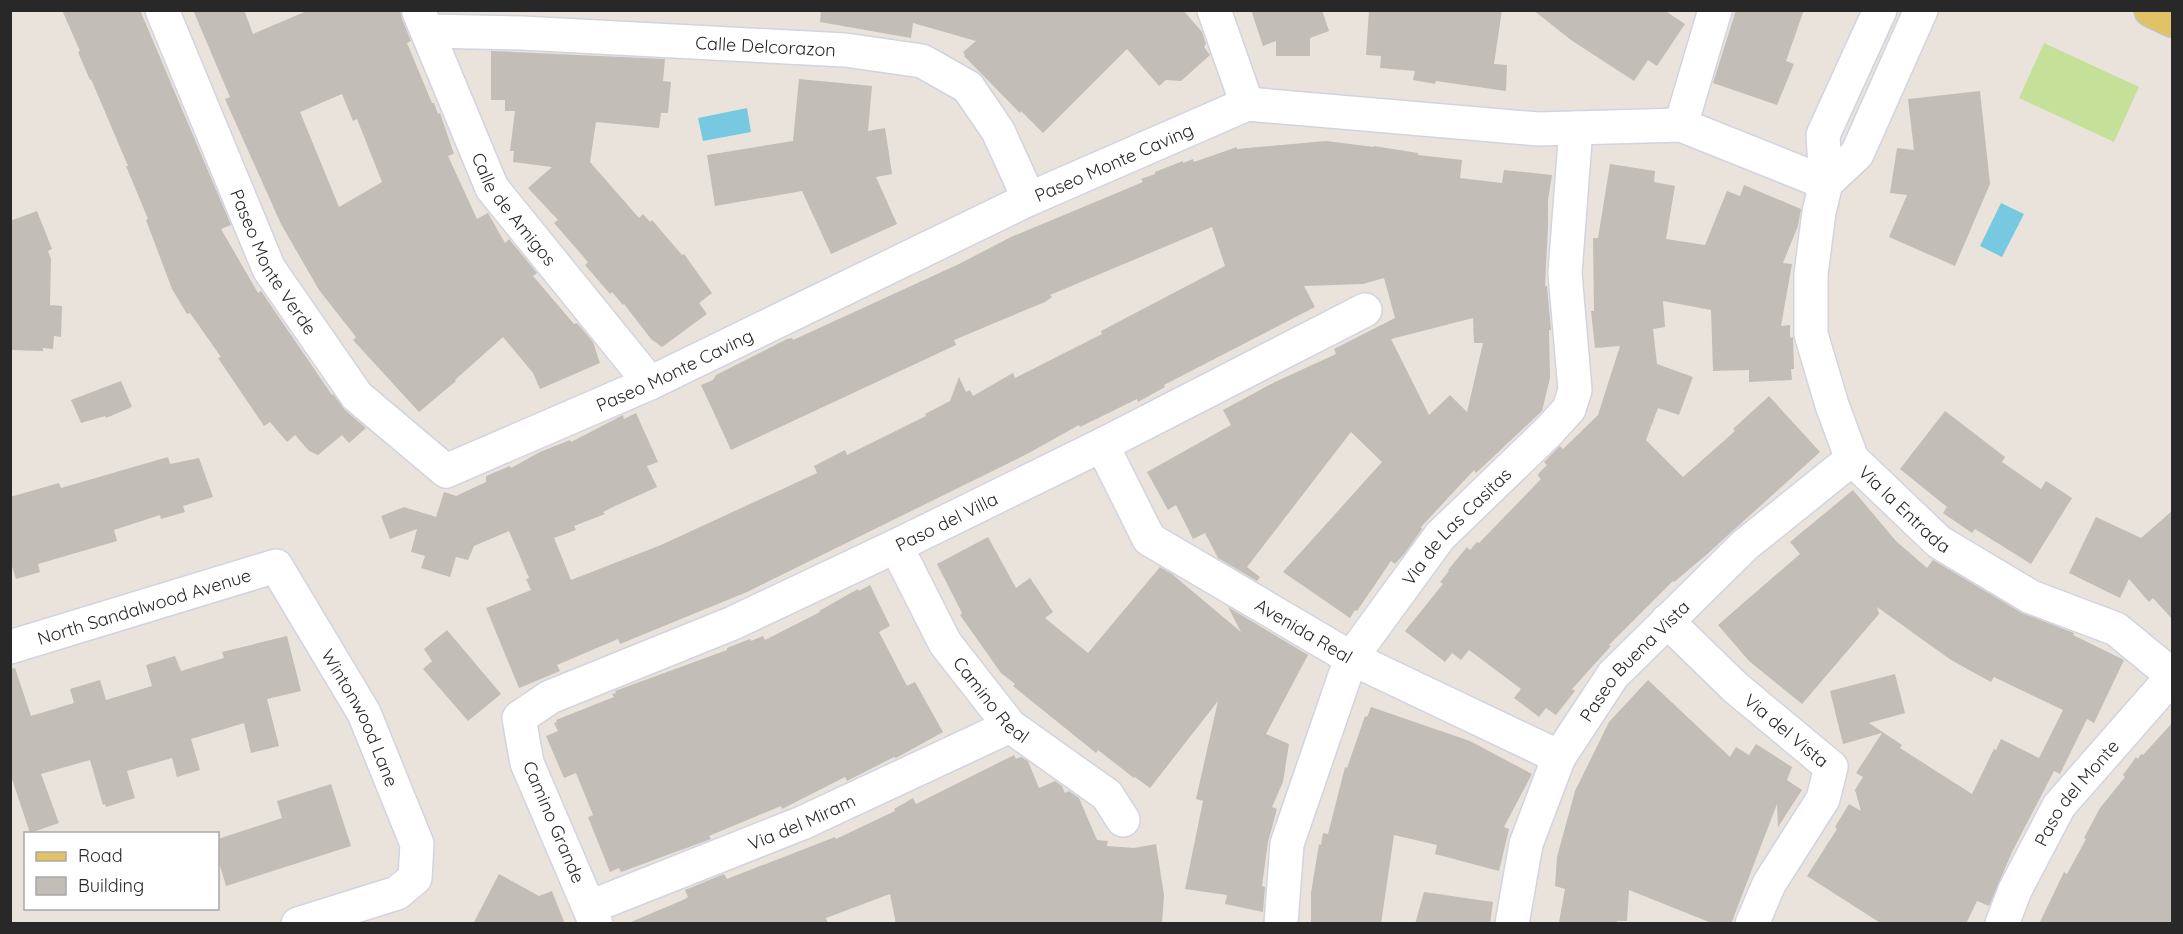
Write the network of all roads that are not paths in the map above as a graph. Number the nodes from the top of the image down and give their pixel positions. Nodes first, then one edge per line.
1 (162, 10) edge
2 (1214, 10) edge
3 (1715, 10) edge
4 (1880, 10) edge
5 (1921, 10) edge
6 (2151, 10) edge
7 (2172, 20) edge
8 (423, 21) edge
9 (1247, 104) junction
10 (1681, 125) junction
11 (1576, 128) junction
12 (1826, 183) junction
13 (1029, 199) junction
14 (1365, 310) dead end
15 (650, 383) junction
16 (1102, 445) junction
17 (1852, 459) junction
18 (446, 471) joint
19 (896, 546) junction
20 (276, 566) joint
21 (1666, 621) junction
22 (10, 647) edge
23 (1352, 658) junction
24 (2172, 676) edge
25 (519, 718) joint
26 (1010, 726) junction
27 (1559, 757) junction
28 (1123, 820) dead end
29 (593, 916) edge
30 (298, 924) edge
31 (1281, 924) edge
32 (1512, 924) edge
33 (1752, 924) edge
34 (2002, 924) edge

1 - 18 street, Paseo Monte Verde
2 - 9 street
3 - 10 street
4 - 12 street, Via la Entrada
5 - 12 street
6 - 7 main road
8 - 13 street, Calle Delcorazon
8 - 15 street, Calle de Amigos
9 - 11 street, Paseo Monte Caving
9 - 13 street, Paseo Monte Caving
10 - 11 street, Paseo Monte Caving
10 - 12 street, Paseo Monte Caving
11 - 23 street, Via de Las Casitas
12 - 17 street, Via la Entrada
13 - 15 street, Paseo Monte Caving
14 - 16 street, Paso del Villa
15 - 18 street, Paseo Monte Caving
16 - 19 street, Paso del Villa
16 - 23 street, Avenida Real
17 - 21 street, Paseo Buena Vista
17 - 24 street, Via la Entrada
19 - 25 street, Paso del Villa
19 - 26 street, Camino Real
20 - 22 street, North Sandalwood Avenue
20 - 30 street, Wintonwood Lane
21 - 27 street, Paseo Buena Vista
21 - 33 street, Via del Vista
23 - 27 street, Avenida Real
23 - 31 street, Via de Las Casitas
24 - 34 street, Paso del Monte
25 - 29 street, Camino Grande
26 - 28 street, Camino Real
26 - 29 street, Via del Miram
27 - 32 street, Paseo Buena Vista

